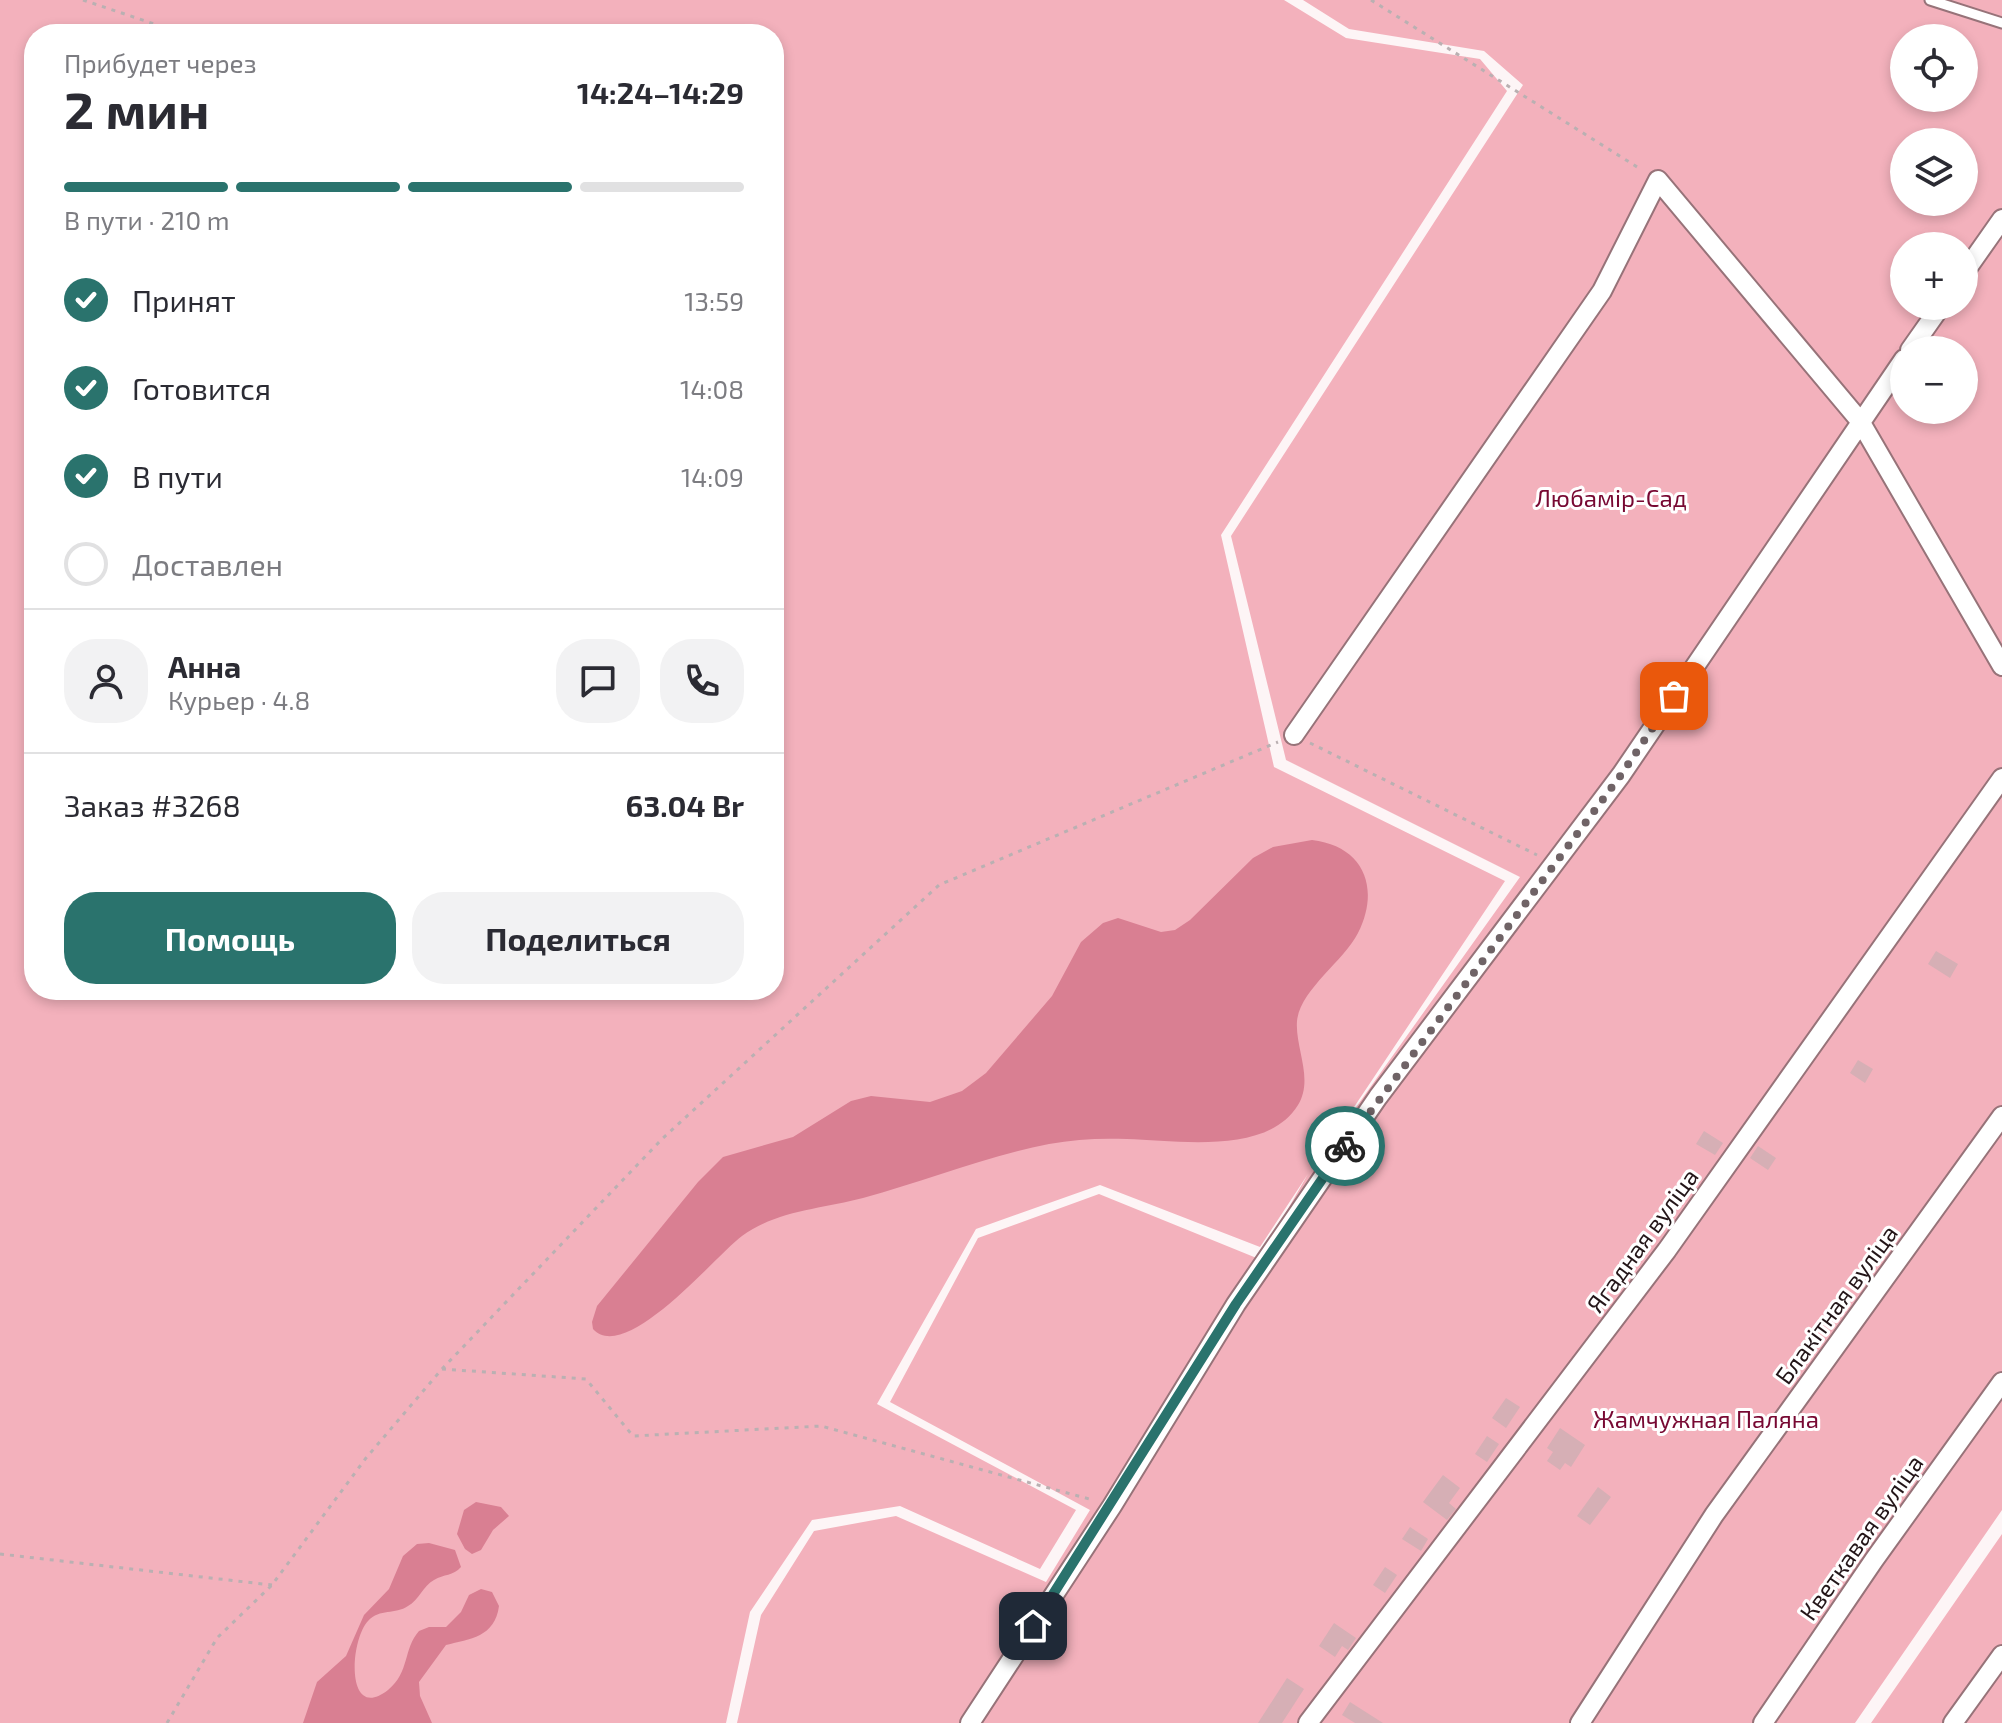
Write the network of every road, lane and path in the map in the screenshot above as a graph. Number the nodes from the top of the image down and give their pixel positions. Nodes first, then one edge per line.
1 (83, 0) edge
2 (1371, 0) edge
3 (1930, 0) edge
4 (2002, 23) edge
5 (154, 24) edge
6 (1658, 180) junction
7 (2002, 219) edge
8 (1978, 253) edge
9 (1890, 379) edge
10 (1860, 421) junction
11 (2002, 666) edge
12 (1294, 735) junction
13 (2002, 778) edge
14 (1555, 864) junction
15 (2002, 1116) edge
16 (442, 1369) junction
17 (2002, 1382) edge
18 (1112, 1506) junction
19 (0, 1554) edge
20 (272, 1585) junction
21 (2002, 1655) edge
22 (167, 1723) edge
23 (970, 1723) edge
24 (1308, 1723) edge
25 (1580, 1723) edge
26 (1763, 1723) edge
27 (1953, 1723) edge

1 - 5 path
2 - 6 path
3 - 4 lane
6 - 10 street
6 - 12 street
7 - 8 street
9 - 10 street
10 - 11 street
10 - 14 street
12 - 14 path
12 - 16 path
13 - 24 street, Ягадная вуліца
14 - 18 street
15 - 25 street, Блакітная вуліца
16 - 18 path
16 - 20 path
17 - 26 street, Кветкавая вуліца
18 - 23 street
19 - 20 path
20 - 22 path
21 - 27 street

